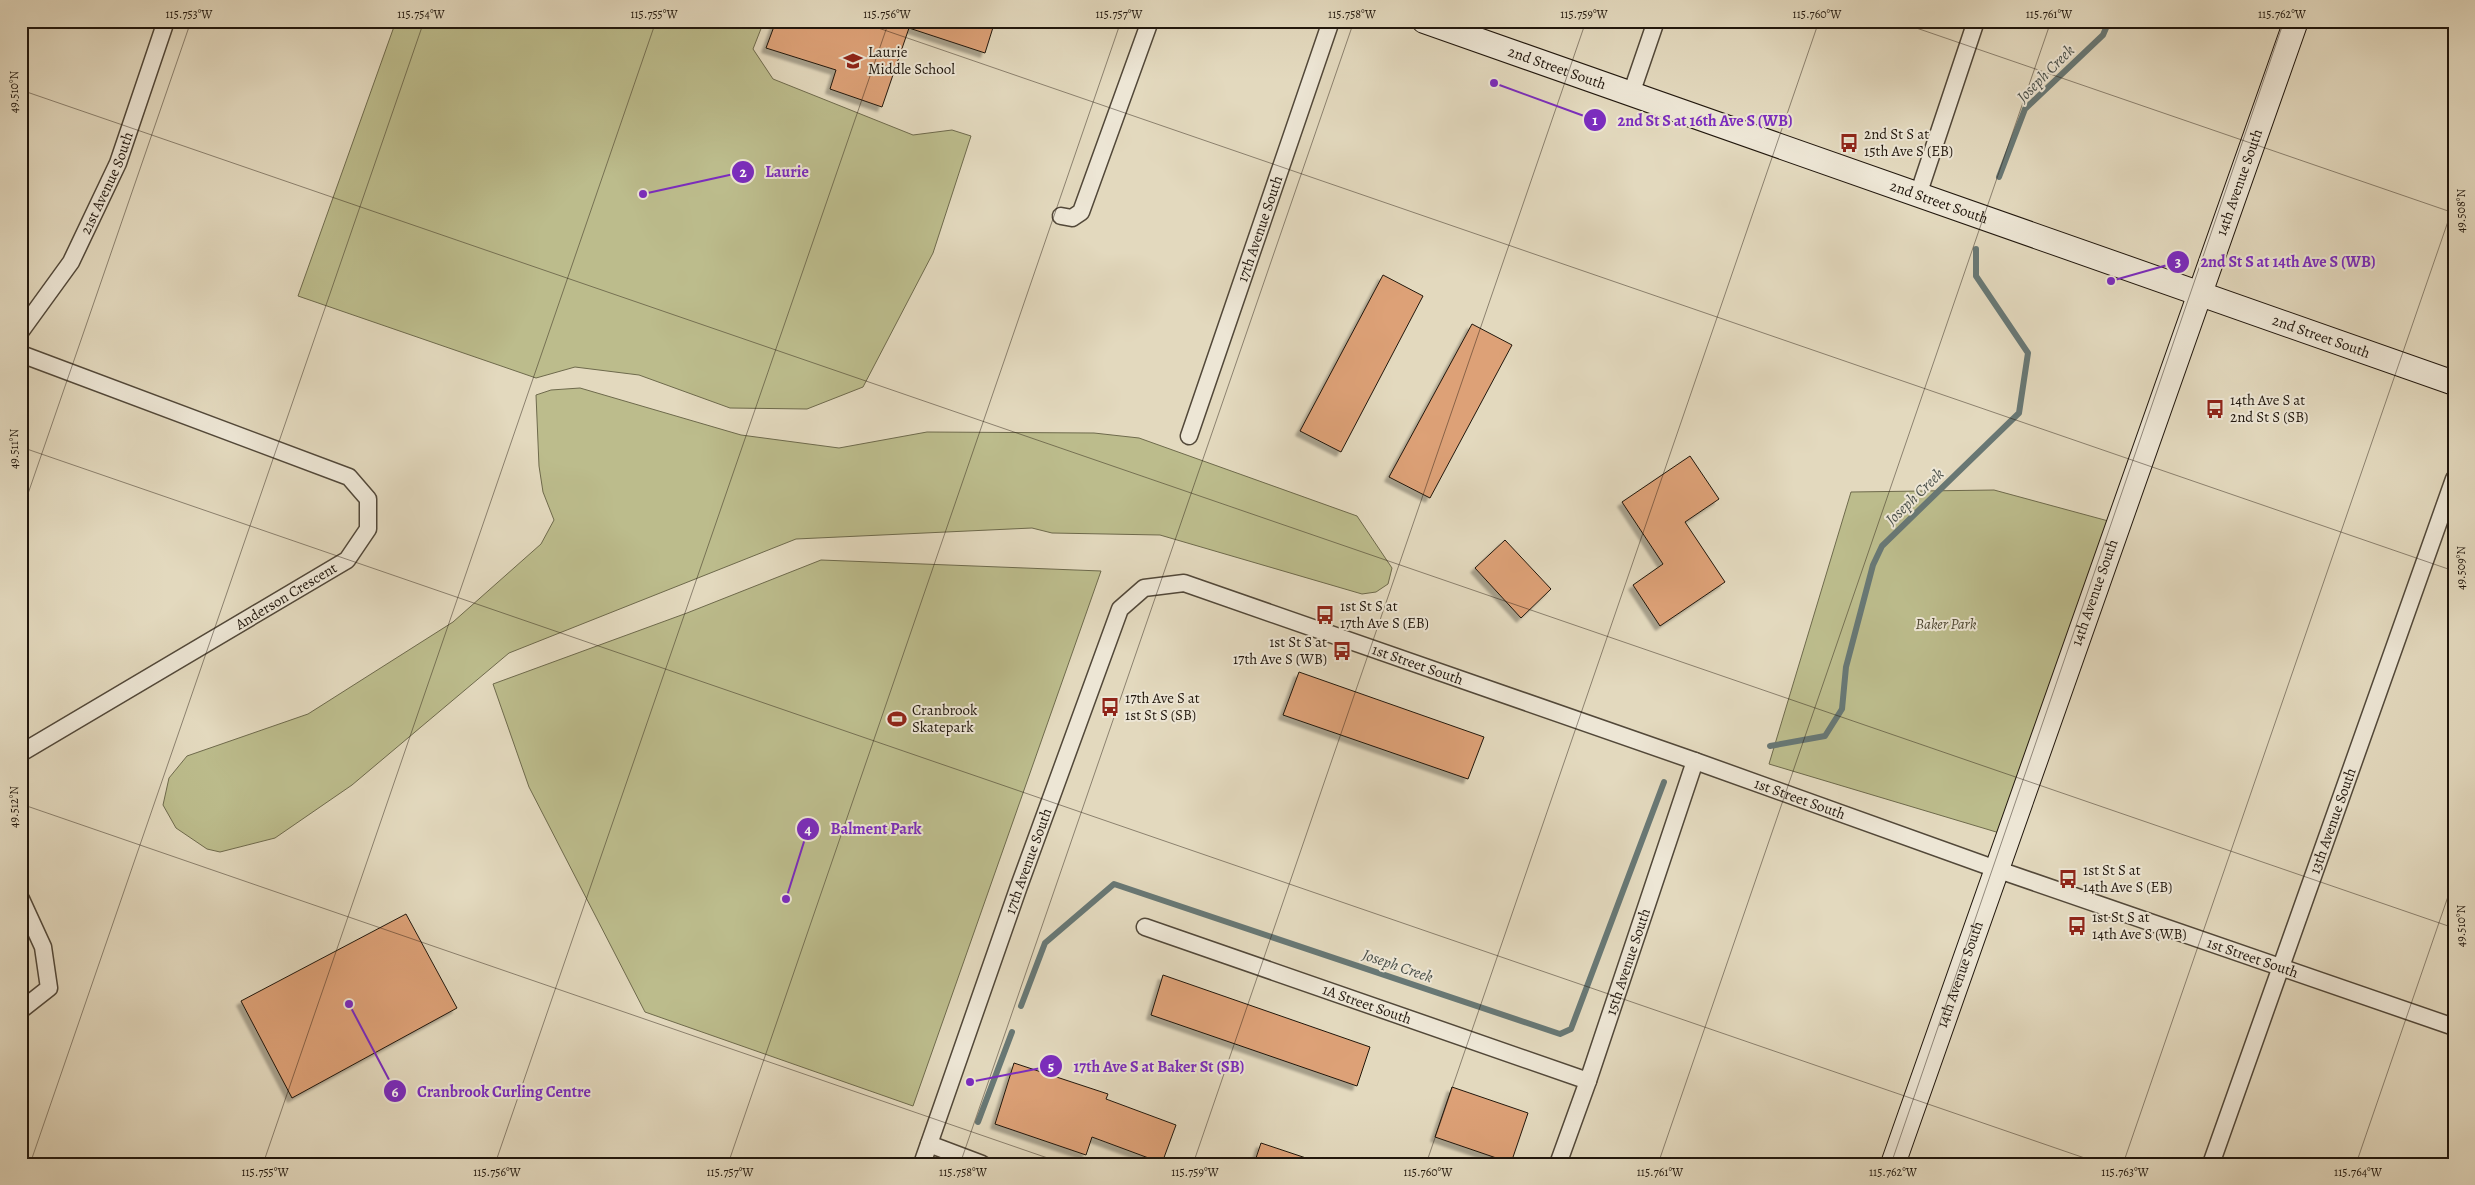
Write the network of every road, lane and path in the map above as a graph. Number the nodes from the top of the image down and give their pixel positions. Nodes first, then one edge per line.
1 (166, 21) edge
2 (1150, 21) edge
3 (1331, 21) edge
4 (1424, 21) edge
5 (1656, 21) edge
6 (1976, 21) edge
7 (2296, 21) edge
8 (1631, 94) junction
9 (1918, 195) junction
10 (1061, 216) dead end
11 (2200, 295) junction
12 (21, 331) edge
13 (21, 354) edge
14 (2454, 382) edge
15 (1189, 436) dead end
16 (2454, 479) edge
17 (1144, 588) joint
18 (21, 753) edge
19 (1695, 761) junction
20 (1996, 869) junction
21 (21, 899) edge
22 (1146, 927) dead end
23 (2282, 967) junction
24 (21, 1010) edge
25 (2454, 1027) edge
26 (1588, 1081) junction
27 (929, 1144) junction
28 (922, 1164) edge
29 (982, 1164) edge
30 (1558, 1164) edge
31 (1892, 1164) edge
32 (2211, 1164) edge

1 - 12 street, 21st Avenue South
2 - 10 street
3 - 15 street, 17th Avenue South
4 - 8 street, 2nd Street South
5 - 8 street
6 - 9 street
7 - 11 street, 14th Avenue South
8 - 9 street, 2nd Street South
9 - 11 street, 2nd Street South
11 - 14 street, 2nd Street South
11 - 20 street, 14th Avenue South
13 - 18 street, Anderson Crescent
16 - 23 street, 13th Avenue South
17 - 19 street, 1st Street South
17 - 27 street, 17th Avenue South
19 - 20 street, 1st Street South
19 - 26 street, 15th Avenue South
20 - 23 street, 1st Street South
20 - 31 street, 14th Avenue South
21 - 24 street
22 - 26 street, 1A Street South
23 - 25 street, 1st Street South
23 - 32 street, 13th Avenue South
26 - 30 street, 15th Avenue South
27 - 28 street, 17th Avenue South
27 - 29 street

